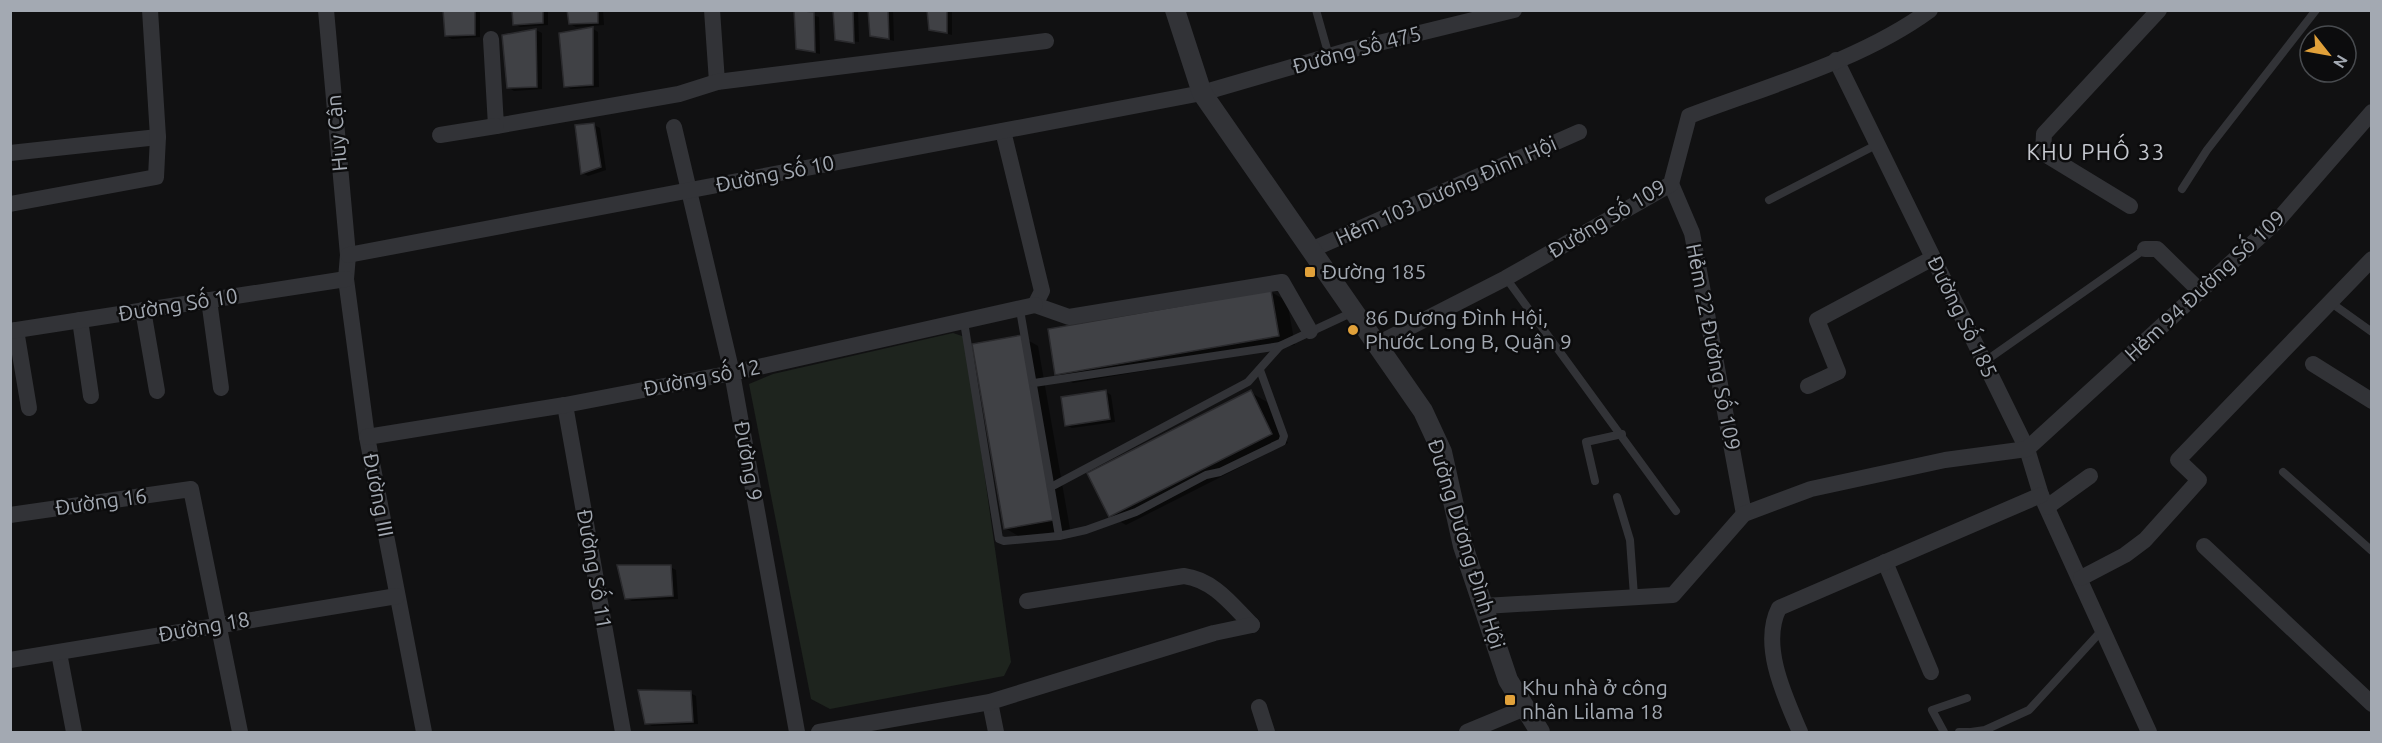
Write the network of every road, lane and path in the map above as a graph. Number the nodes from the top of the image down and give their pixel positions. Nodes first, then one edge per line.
1 (150, 10) edge
2 (326, 10) edge
3 (712, 10) edge
4 (1175, 10) edge
5 (1316, 10) edge
6 (1514, 10) edge
7 (1930, 10) edge
8 (2159, 10) edge
9 (2316, 10) edge
10 (491, 39) dead end
11 (1046, 41) dead end
12 (1329, 56) junction
13 (1836, 60) junction
14 (717, 81) junction
15 (1202, 93) junction
16 (2372, 112) edge
17 (496, 126) junction
18 (674, 127) dead end
19 (1003, 131) junction
20 (1579, 132) dead end
21 (440, 135) dead end
22 (158, 137) junction
23 (1878, 144) junction
24 (10, 153) edge
25 (1671, 184) junction
26 (2182, 189) dead end
27 (690, 190) junction
28 (1769, 200) dead end
29 (10, 204) edge
30 (2130, 206) dead end
31 (1313, 249) junction
32 (2145, 249) joint
33 (348, 255) junction
34 (1933, 258) junction
35 (2372, 259) edge
36 (1506, 278) junction
37 (346, 279) junction
38 (2200, 292) junction
39 (210, 300) junction
40 (2330, 302) junction
41 (1027, 307) junction
42 (143, 310) junction
43 (1353, 311) junction
44 (80, 320) junction
45 (964, 322) junction
46 (13, 331) edge
47 (1310, 331) junction
48 (2372, 332) edge
49 (1377, 344) junction
50 (1280, 346) junction
51 (1984, 362) junction
52 (2313, 364) dead end
53 (1260, 370) junction
54 (732, 373) junction
55 (1034, 383) junction
56 (1808, 386) dead end
57 (221, 388) dead end
58 (157, 391) dead end
59 (91, 396) dead end
60 (2372, 400) edge
61 (565, 405) junction
62 (29, 408) dead end
63 (1622, 434) junction
64 (368, 437) junction
65 (2027, 449) junction
66 (2283, 472) dead end
67 (2090, 476) dead end
68 (1595, 481) dead end
69 (1051, 487) junction
70 (1617, 497) dead end
71 (2044, 501) junction
72 (1676, 511) dead end
73 (1744, 514) junction
74 (10, 515) edge
75 (1059, 536) junction
76 (2204, 546) dead end
77 (2372, 550) edge
78 (1886, 562) junction
79 (2081, 578) junction
80 (397, 596) junction
81 (1634, 596) junction
82 (1027, 601) dead end
83 (1484, 606) junction
84 (220, 624) junction
85 (2104, 628) junction
86 (59, 653) junction
87 (10, 660) edge
88 (1931, 672) dead end
89 (1967, 698) dead end
90 (990, 702) junction
91 (2372, 704) edge
92 (1259, 707) dead end
93 (1525, 708) junction
94 (74, 732) edge
95 (240, 732) edge
96 (424, 732) edge
97 (623, 732) edge
98 (798, 732) edge
99 (819, 732) edge
100 (996, 732) edge
101 (1267, 732) edge
102 (1467, 732) edge
103 (1540, 732) edge
104 (1800, 732) edge
105 (1944, 732) edge
106 (1959, 732) edge
107 (1970, 732) edge
108 (2150, 732) edge

1 - 22 street
2 - 33 street, Huy Cận
3 - 14 street
4 - 15 street, Đường Dương Đình Hội
5 - 12 lane
6 - 12 street, Đường Số 475
7 - 13 street, Đường Số 109
8 - 30 street
9 - 26 lane
10 - 17 street
11 - 14 street
12 - 15 street, Đường Số 475
13 - 23 street, Đường Số 185
13 - 25 street, Đường Số 109
14 - 17 street
15 - 19 street, Đường Số 10
15 - 31 street, Đường Dương Đình Hội
16 - 38 street, Hẻm 94 Đường Số 109
17 - 21 street
18 - 27 street, Đường 9
19 - 27 street, Đường Số 10
19 - 41 street
20 - 31 street, Hẻm 103 Dương Đình Hội
22 - 24 street
22 - 29 street
23 - 28 lane
23 - 34 street, Đường Số 185
25 - 36 street, Đường Số 109
25 - 73 street, Hẻm 22 Đường Số 109
27 - 33 street, Đường Số 10
27 - 54 street, Đường 9
31 - 43 street, Đường Dương Đình Hội
32 - 38 street
32 - 51 lane
33 - 37 street, Đường III
34 - 51 street, Đường Số 185
34 - 56 street
35 - 40 street
36 - 49 street, Đường Số 109
36 - 63 lane
37 - 39 street, Đường Số 10
37 - 64 street, Đường III
38 - 65 street, Hẻm 94 Đường Số 109
39 - 42 street, Đường Số 10
39 - 57 street
40 - 48 lane
40 - 79 street
41 - 45 street, Đường số 12
41 - 47 street
41 - 55 lane
42 - 44 street, Đường Số 10
42 - 58 street
43 - 47 lane
43 - 49 street, Đường Dương Đình Hội
44 - 46 street, Đường Số 10
44 - 59 street
45 - 54 street, Đường số 12
45 - 75 lane
46 - 62 street
47 - 50 lane
49 - 83 street, Đường Dương Đình Hội
50 - 53 lane
50 - 55 lane
51 - 65 street, Đường Số 185
52 - 60 street
53 - 69 lane
53 - 75 lane
54 - 61 street, Đường số 12
54 - 98 street, Đường 9
55 - 69 lane
61 - 64 street, Đường số 12
61 - 97 street, Đường Số 11
63 - 68 lane
63 - 72 lane
64 - 80 street, Đường III
65 - 71 street, Đường Số 185
65 - 73 street
66 - 77 lane
67 - 71 street
69 - 75 lane
70 - 81 lane
71 - 78 street
71 - 79 street, Đường Số 185
73 - 81 street
74 - 84 street, Đường 16
76 - 91 street
78 - 88 street
78 - 104 street
79 - 85 street, Đường Số 185
80 - 84 street, Đường 18
80 - 96 street, Đường III
81 - 83 street
82 - 90 street
83 - 93 street, Đường Dương Đình Hội
84 - 86 street, Đường 18
84 - 95 street
85 - 107 lane
85 - 108 street, Đường Số 185
86 - 87 street, Đường 18
86 - 94 street
89 - 105 lane
90 - 99 street
90 - 100 street
92 - 101 street
93 - 102 street
93 - 103 street, Đường Dương Đình Hội
106 - 107 lane

